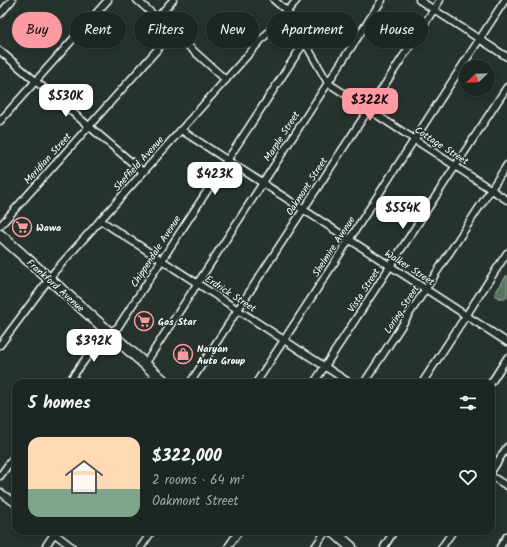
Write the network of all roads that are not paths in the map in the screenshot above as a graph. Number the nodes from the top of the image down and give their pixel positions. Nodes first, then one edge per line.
1 (12, 0) edge
2 (108, 0) edge
3 (137, 0) edge
4 (173, 0) edge
5 (274, 0) edge
6 (297, 0) edge
7 (382, 0) edge
8 (419, 0) edge
9 (440, 0) edge
10 (505, 0) edge
11 (434, 9) junction
12 (287, 11) junction
13 (150, 12) edge
14 (162, 12) edge
15 (0, 14) edge
16 (480, 39) junction
17 (159, 48) edge
18 (191, 48) edge
19 (301, 48) edge
20 (307, 48) edge
21 (0, 51) edge
22 (507, 57) edge
23 (226, 80) junction
24 (36, 81) junction
25 (328, 83) junction
26 (507, 87) edge
27 (368, 110) junction
28 (0, 121) edge
29 (89, 126) junction
30 (181, 130) junction
31 (414, 139) junction
32 (227, 160) junction
33 (507, 165) edge
34 (455, 166) junction
35 (143, 172) junction
36 (263, 183) junction
37 (491, 190) junction
38 (507, 200) edge
39 (303, 210) junction
40 (100, 220) junction
41 (0, 226) edge
42 (0, 236) edge
43 (349, 240) junction
44 (507, 253) edge
45 (162, 260) junction
46 (390, 266) junction
47 (49, 279) junction
48 (197, 283) junction
49 (426, 290) junction
50 (238, 310) junction
51 (466, 316) junction
52 (110, 333) junction
53 (284, 340) junction
54 (507, 342) edge
55 (0, 345) edge
56 (507, 358) edge
57 (145, 364) junction
58 (325, 366) junction
59 (71, 379) edge
60 (161, 379) edge
61 (193, 379) edge
62 (259, 379) edge
63 (317, 379) edge
64 (344, 379) edge
65 (367, 379) edge
66 (425, 379) edge
67 (494, 379) edge
68 (507, 447) edge
69 (12, 460) edge
70 (495, 466) edge
71 (0, 476) edge
72 (495, 478) edge
73 (507, 486) edge
74 (0, 492) edge
75 (12, 501) edge
76 (52, 535) edge
77 (58, 535) edge
78 (149, 535) edge
79 (237, 535) edge
80 (323, 535) edge
81 (338, 535) edge
82 (392, 535) edge
83 (450, 535) edge
84 (507, 536) edge
85 (45, 547) edge
86 (72, 547) edge
87 (141, 547) edge
88 (228, 547) edge
89 (315, 547) edge
90 (351, 547) edge
91 (384, 547) edge
92 (442, 547) edge
93 (500, 547) edge

1 - 15 street
2 - 24 street
3 - 13 street
4 - 14 street
5 - 12 street, Cottage Street
6 - 12 street, Sheffield Avenue
7 - 25 street, Marple Street
8 - 11 street
9 - 11 street, Oakmont Street
10 - 16 street, Shelmire Avenue
11 - 16 street
11 - 27 street, Oakmont Street
12 - 23 street, Sheffield Avenue
16 - 22 street
16 - 31 street, Shelmire Avenue
17 - 29 street, Meridian Street
18 - 23 street
19 - 32 street, Chippendale Avenue
20 - 25 street, Cottage Street
21 - 24 street
23 - 30 street, Sheffield Avenue
24 - 28 street
24 - 29 street
25 - 27 street, Cottage Street
25 - 36 street, Marple Street
26 - 34 street, Vista Street
27 - 31 street, Cottage Street
27 - 39 street, Oakmont Street
29 - 35 street
29 - 41 street, Meridian Street
30 - 32 street, Walker Street
30 - 35 street, Sheffield Avenue
31 - 34 street, Cottage Street
31 - 43 street, Shelmire Avenue
32 - 36 street, Walker Street
32 - 45 street, Chippendale Avenue
33 - 37 street, Loring Street
34 - 37 street, Cottage Street
34 - 46 street, Vista Street
35 - 40 street, Sheffield Avenue
36 - 39 street, Walker Street
36 - 48 street, Marple Street
37 - 38 street, Cottage Street
37 - 49 street, Loring Street
39 - 43 street, Walker Street
39 - 50 street, Oakmont Street
40 - 45 street, Erdrick Street
40 - 47 street, Sheffield Avenue
42 - 47 main road, Frankford Avenue
43 - 46 street, Walker Street
43 - 53 street, Shelmire Avenue
44 - 51 street
45 - 48 street, Erdrick Street
45 - 52 street, Chippendale Avenue
46 - 49 street, Walker Street
46 - 58 street, Vista Street
47 - 52 main road, Frankford Avenue
47 - 55 street, Sheffield Avenue
48 - 50 street, Erdrick Street
48 - 57 street, Marple Street
49 - 51 street, Walker Street
49 - 65 street, Loring Street
50 - 53 street, Erdrick Street
50 - 61 street, Oakmont Street
51 - 54 street, Walker Street
51 - 66 street
52 - 57 main road, Frankford Avenue
52 - 59 street, Chippendale Avenue
53 - 58 street, Erdrick Street
53 - 62 street, Shelmire Avenue
56 - 67 street
57 - 60 main road, Frankford Avenue
58 - 63 street, Vista Street
58 - 64 street, Erdrick Street
68 - 70 street
69 - 71 street
72 - 73 street
74 - 75 street
76 - 85 street
77 - 86 street
78 - 87 street
79 - 88 street
80 - 89 street
81 - 90 main road
82 - 91 street
83 - 92 street
84 - 93 street

